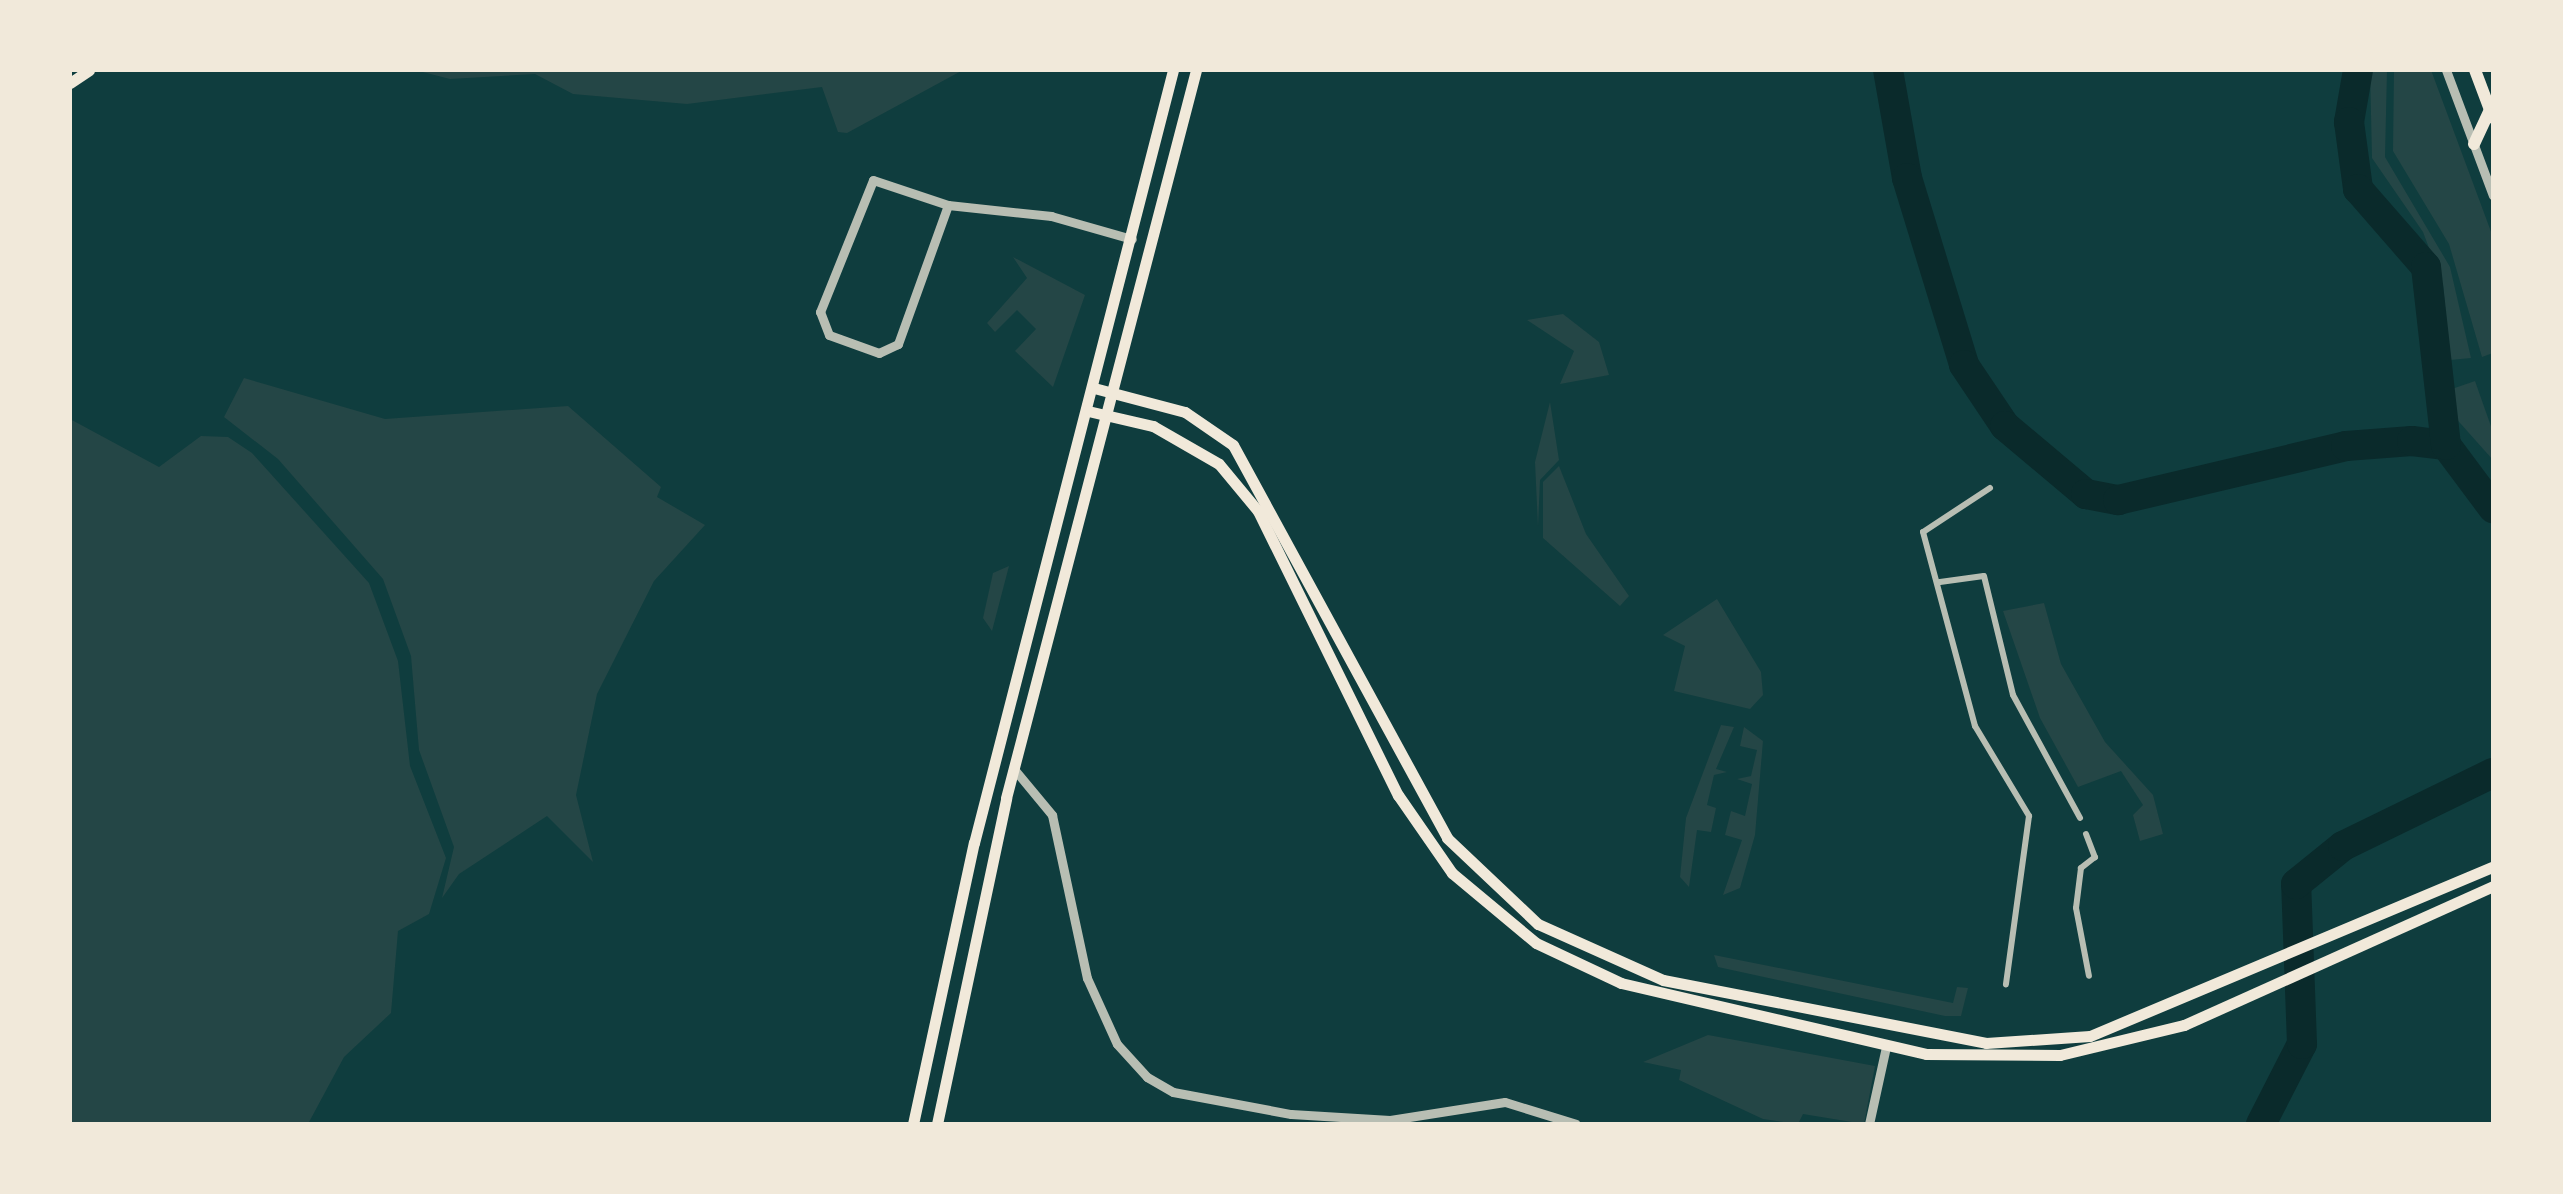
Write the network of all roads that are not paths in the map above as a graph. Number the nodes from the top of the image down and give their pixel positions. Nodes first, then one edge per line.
1 (89, 70) edge
2 (1173, 70) edge
3 (1196, 70) edge
4 (2446, 70) edge
5 (2475, 70) edge
6 (70, 83) edge
7 (2492, 114) edge
8 (2474, 144) junction
9 (2493, 196) edge
10 (948, 205) junction
11 (1132, 240) junction
12 (1094, 388) junction
13 (1117, 395) junction
14 (1088, 411) junction
15 (1109, 417) junction
16 (1990, 488) dead end
17 (1940, 582) junction
18 (1014, 769) junction
19 (2080, 818) dead end
20 (2086, 834) dead end
21 (2493, 867) edge
22 (2493, 886) edge
23 (2089, 976) dead end
24 (2006, 984) dead end
25 (1886, 1047) junction
26 (913, 1124) edge
27 (937, 1124) edge
28 (1576, 1124) edge
29 (1870, 1124) edge

1 - 6 main road
2 - 11 main road
3 - 13 main road
4 - 8 street
5 - 7 main road
7 - 8 main road
8 - 9 street
10 - 10 street
10 - 11 street
11 - 12 main road
12 - 13 main road
12 - 14 main road
13 - 15 main road
13 - 21 main road
14 - 15 main road
14 - 26 main road
15 - 18 main road
15 - 25 main road
16 - 17 street
17 - 19 street
17 - 24 street
18 - 27 main road
18 - 28 street
20 - 23 street
22 - 25 main road
25 - 29 street

